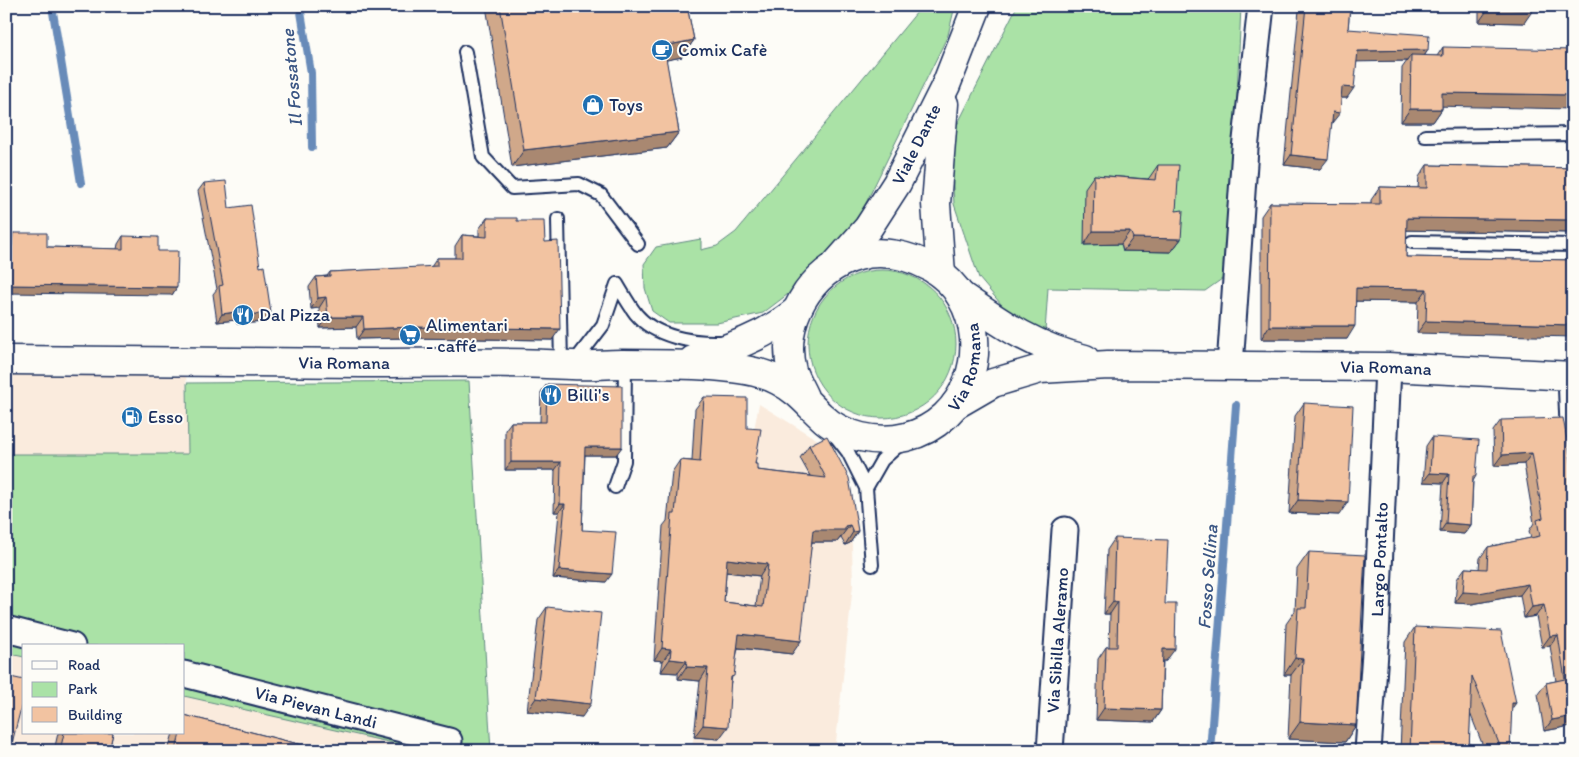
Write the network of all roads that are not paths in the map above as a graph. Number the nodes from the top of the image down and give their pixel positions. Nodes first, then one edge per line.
1 (1261, 6) edge
2 (975, 8) edge
3 (465, 52) dead end
4 (946, 85) junction
5 (1573, 134) edge
6 (1425, 136) dead end
7 (558, 218) dead end
8 (1412, 242) dead end
9 (638, 244) dead end
10 (1573, 245) edge
11 (832, 268) junction
12 (941, 274) junction
13 (960, 295) junction
14 (795, 312) junction
15 (752, 340) junction
16 (6, 360) edge
17 (566, 364) junction
18 (625, 364) junction
19 (679, 364) junction
20 (1108, 365) junction
21 (1230, 366) junction
22 (1388, 367) junction
23 (1572, 376) edge
24 (804, 397) junction
25 (955, 406) junction
26 (823, 419) junction
27 (1573, 425) edge
28 (907, 437) junction
29 (615, 487) dead end
30 (866, 488) junction
31 (1065, 530) dead end
32 (872, 565) dead end
33 (6, 629) edge
34 (64, 644) edge
35 (185, 674) edge
36 (449, 741) dead end
37 (1050, 751) edge
38 (1368, 751) edge

1 - 21 street
2 - 4 main road, Viale Dante
3 - 9 lane
4 - 11 main road, Viale Dante
4 - 12 main road
5 - 6 lane
7 - 17 lane
8 - 10 lane
11 - 12 main road, Via Romana
11 - 14 main road, Via Romana
12 - 13 main road, Via Romana
13 - 20 main road
13 - 25 main road, Via Romana
14 - 15 main road
14 - 24 main road, Via Romana
15 - 17 lane
15 - 19 main road
16 - 17 main road, Via Romana
17 - 18 main road, Via Romana
18 - 19 main road, Via Romana
18 - 29 lane
19 - 24 main road
20 - 21 main road, Via Romana
20 - 25 main road
21 - 22 main road, Via Romana
22 - 23 main road, Via Romana
22 - 38 street, Largo Pontalto
23 - 27 street
24 - 26 main road, Via Romana
25 - 28 main road, Via Romana
26 - 28 main road, Via Romana
26 - 30 lane
28 - 30 lane
30 - 32 lane
31 - 37 street, Via Sibilla Aleramo
33 - 34 street
35 - 36 street, Via Pievan Landi

